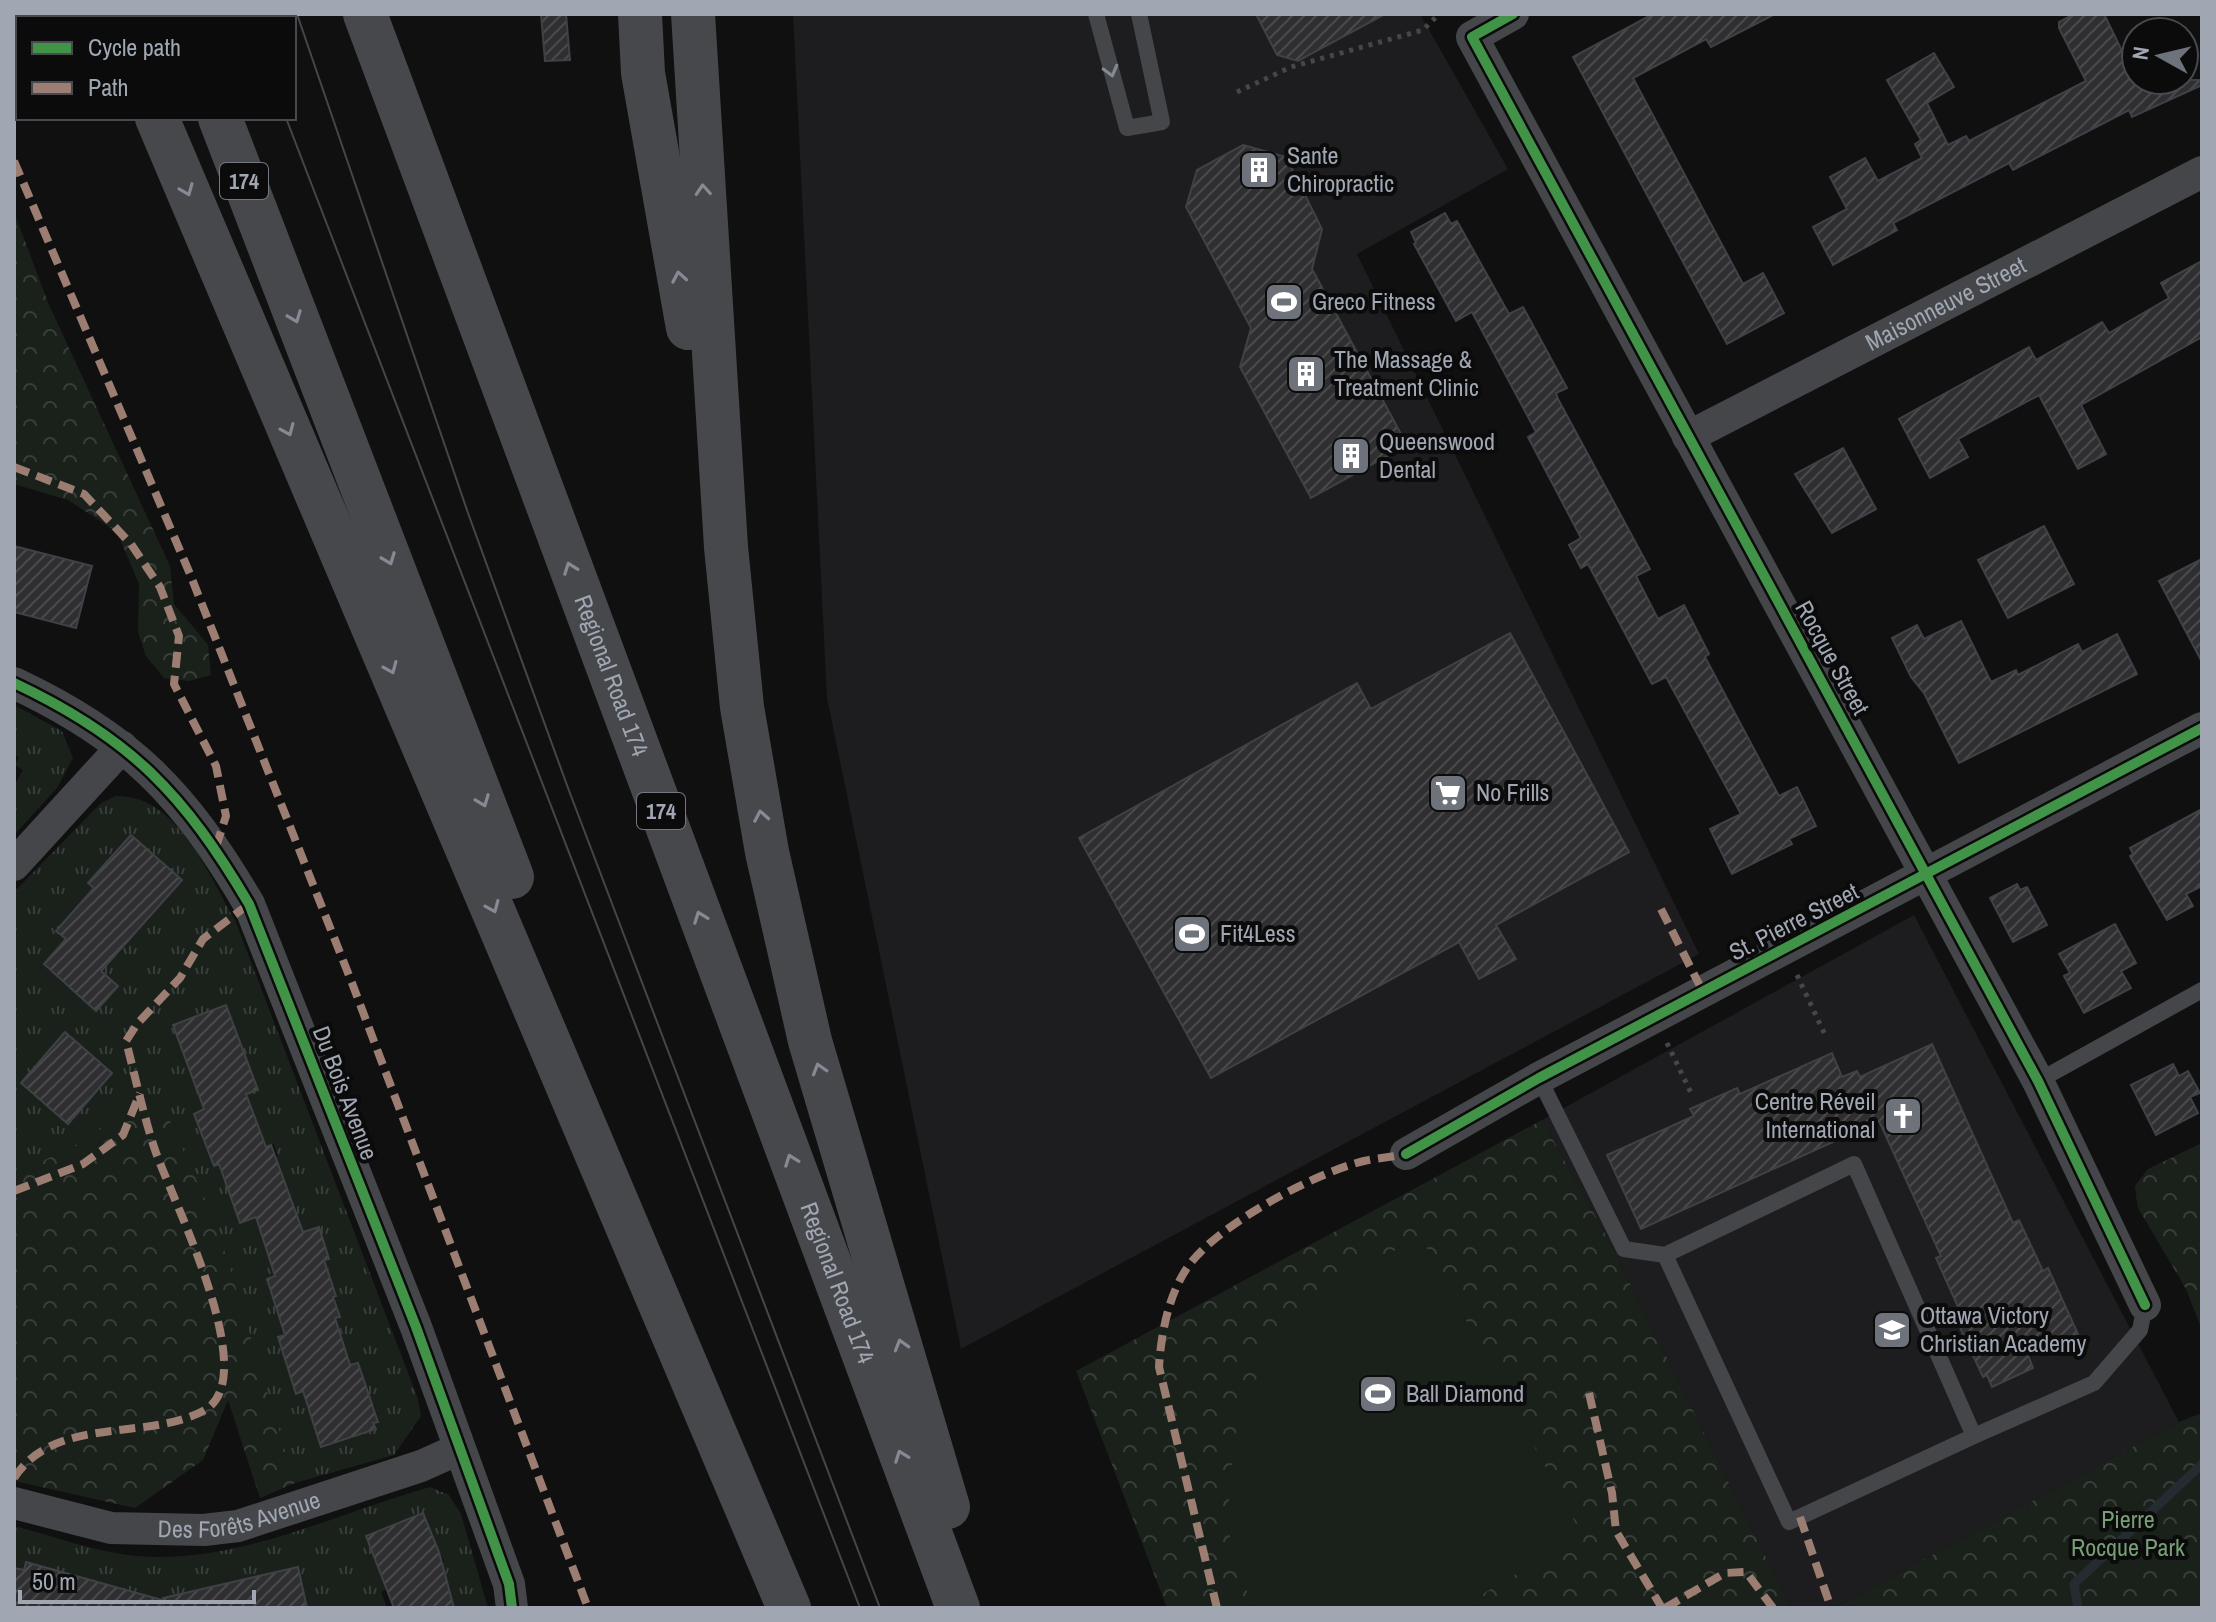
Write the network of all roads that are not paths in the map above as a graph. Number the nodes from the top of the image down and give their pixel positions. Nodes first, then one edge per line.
1 (365, 14) edge
2 (640, 14) edge
3 (693, 14) edge
4 (1096, 14) edge
5 (1139, 14) edge
6 (1513, 14) edge
7 (158, 120) edge
8 (211, 120) edge
9 (221, 120) edge
10 (2202, 172) edge
11 (267, 244) junction
12 (1688, 437) junction
13 (726, 547) junction
14 (14, 683) edge
15 (2202, 728) edge
16 (122, 747) junction
17 (14, 865) edge
18 (1928, 875) junction
19 (2202, 990) edge
20 (1539, 1078) junction
21 (2038, 1081) junction
22 (1406, 1154) dead end
23 (1665, 1255) junction
24 (2145, 1305) joint
25 (1974, 1436) junction
26 (459, 1449) junction
27 (14, 1503) edge
28 (512, 1608) edge
29 (789, 1608) edge
30 (795, 1608) edge
31 (958, 1608) edge
32 (978, 1608) edge

31 -> 1 highway, Regional Road 174 / 174
13 -> 2 highway
13 -> 3 highway
4 -> 5 lane
6 - 12 street, Rocque Street
7 -> 29 highway
8 - 11 highway
9 - 11 highway, 174
10 - 12 street, Maisonneuve Street
11 -> 30 highway, 174
12 - 18 street, Rocque Street
32 -> 13 highway
14 - 16 street, Du Bois Avenue
15 - 18 street, St. Pierre Street
16 - 17 street
16 - 26 street, Du Bois Avenue
18 - 20 street, St. Pierre Street
18 - 21 street, Rocque Street
19 - 21 lane
20 - 22 street, St. Pierre Street
20 - 23 lane
21 - 24 street, Rocque Street
23 - 25 lane
23 - 25 lane
24 - 25 lane
26 - 27 street, Des Forêts Avenue
26 - 28 street, Du Bois Avenue

